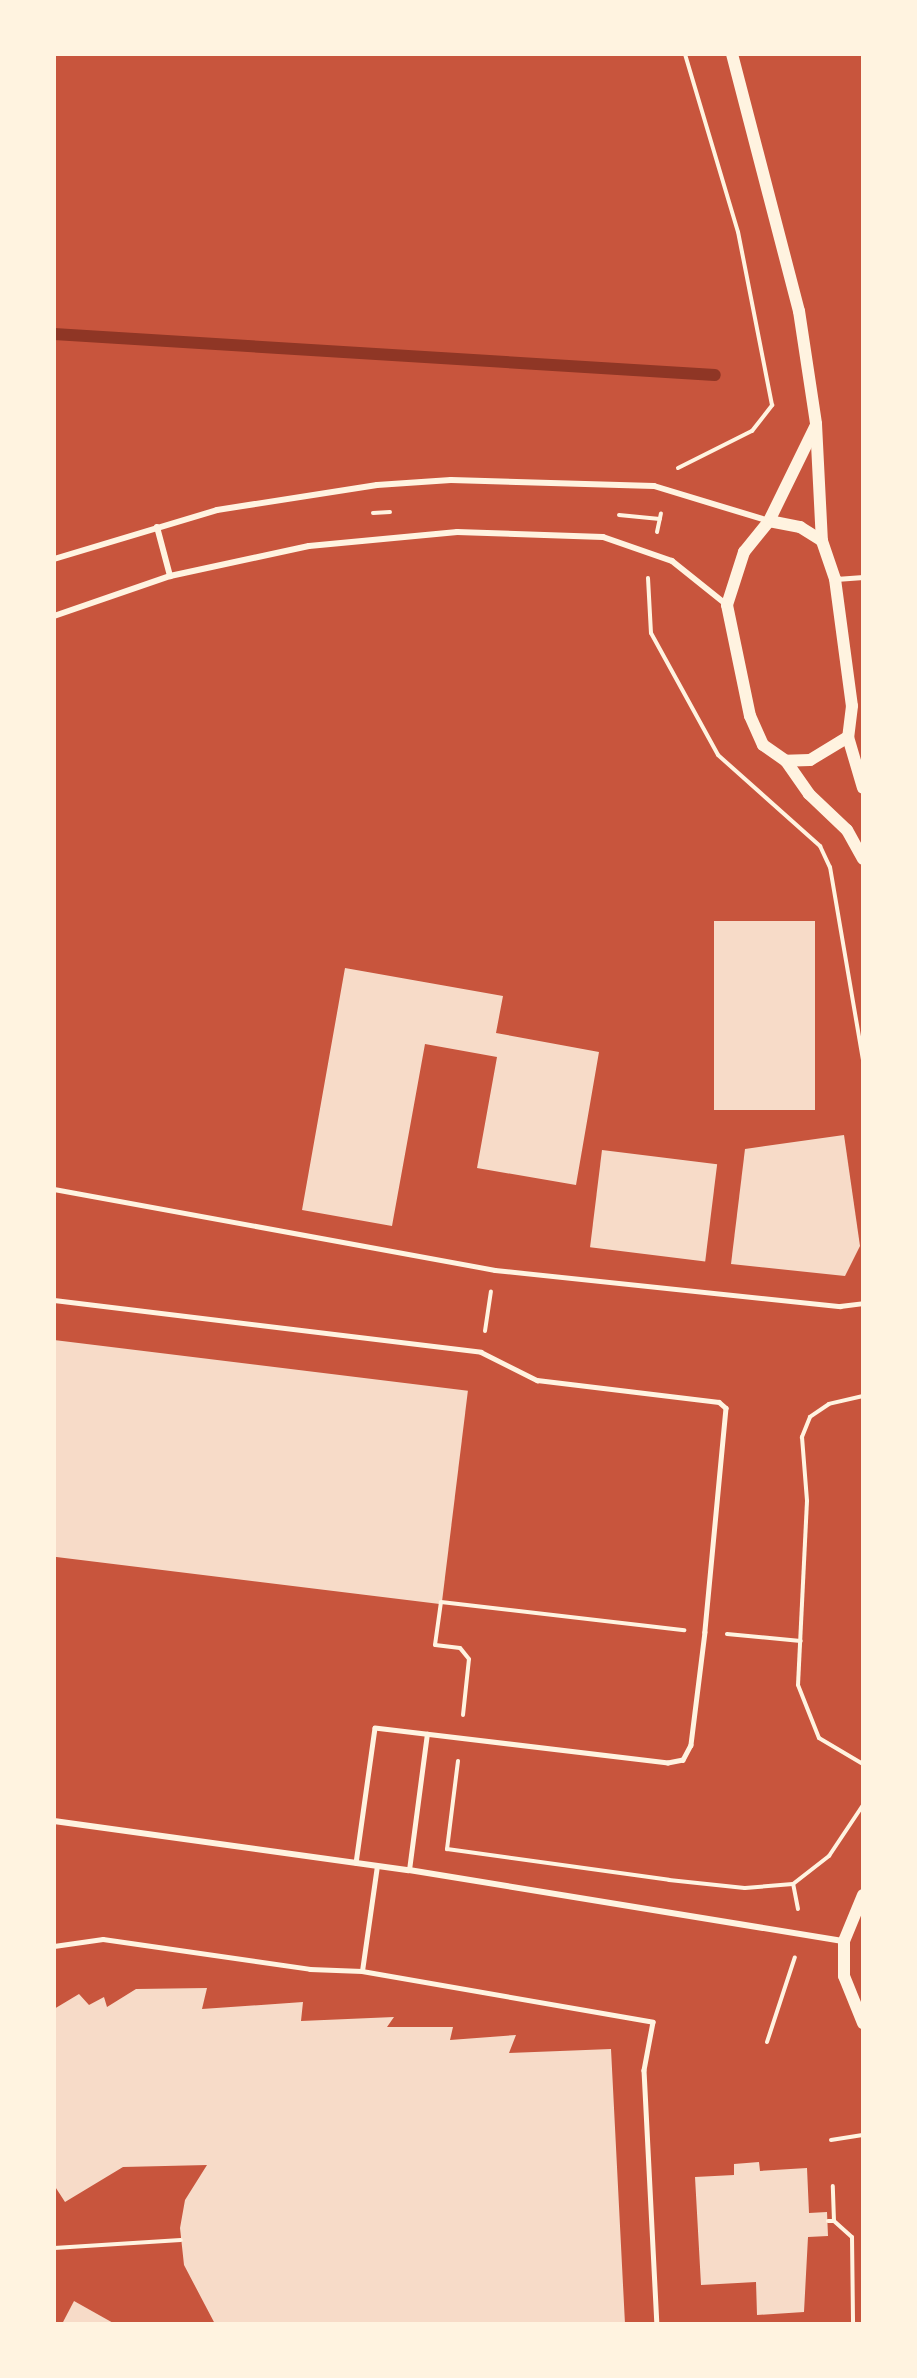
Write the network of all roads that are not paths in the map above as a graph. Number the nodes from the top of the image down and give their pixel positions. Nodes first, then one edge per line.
1 (732, 54) edge
2 (816, 424) junction
3 (769, 521) junction
4 (157, 527) junction
5 (822, 541) junction
6 (54, 559) edge
7 (170, 576) junction
8 (863, 576) edge
9 (835, 579) junction
10 (727, 605) junction
11 (54, 616) edge
12 (848, 737) junction
13 (786, 761) junction
14 (863, 788) edge
15 (863, 859) edge
16 (54, 1189) edge
17 (54, 1300) edge
18 (863, 1303) edge
19 (427, 1734) junction
20 (54, 1821) edge
21 (356, 1863) junction
22 (377, 1866) junction
23 (409, 1870) junction
24 (863, 1895) edge
25 (844, 1941) junction
26 (54, 1946) edge
27 (362, 1971) junction
28 (863, 2023) edge
29 (657, 2324) edge

1 - 2 main road
2 - 3 main road
2 - 5 main road
3 - 4 street
3 - 5 main road
3 - 10 main road
4 - 6 street
4 - 7 street
5 - 9 main road
7 - 10 street
7 - 11 street
8 - 9 lane
9 - 12 main road
10 - 13 main road
12 - 13 main road
12 - 14 main road
13 - 15 main road
16 - 18 lane
17 - 19 lane
19 - 21 lane
19 - 23 lane
20 - 21 street
21 - 22 street
22 - 23 street
22 - 27 lane
23 - 25 street
24 - 25 main road
25 - 28 main road
26 - 27 lane
27 - 29 lane

